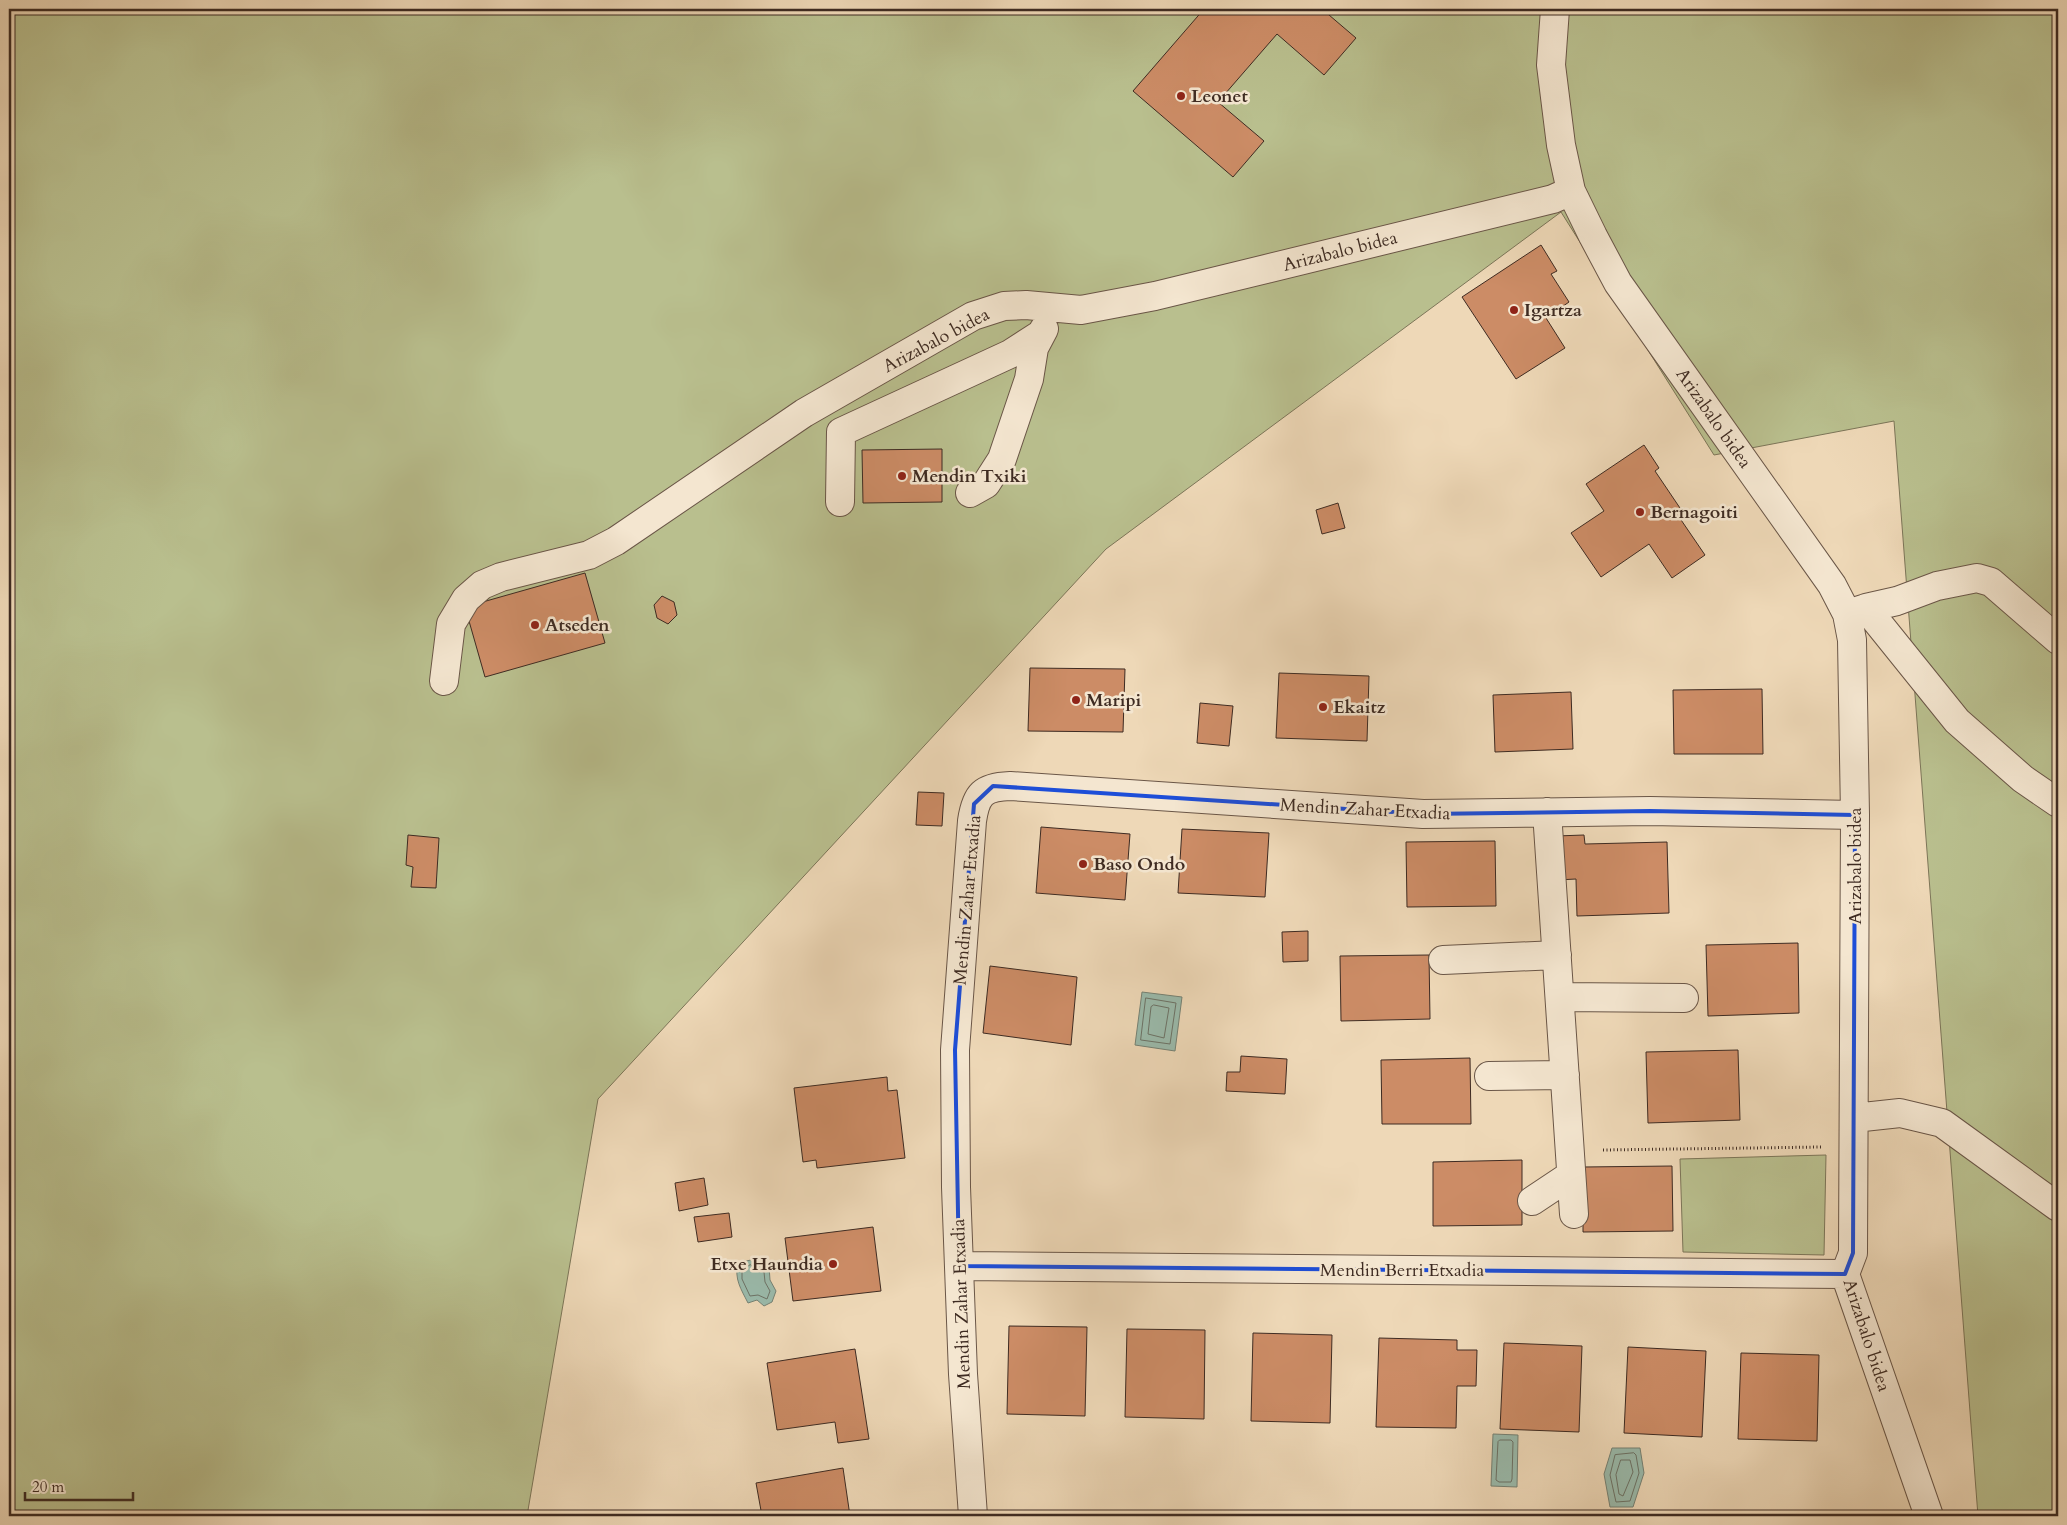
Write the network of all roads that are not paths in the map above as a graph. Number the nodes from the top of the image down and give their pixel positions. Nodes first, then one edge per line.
1 (1554, 9) edge
2 (1572, 192) junction
3 (1058, 309) junction
4 (1041, 334) junction
5 (970, 492) dead end
6 (840, 502) dead end
7 (1857, 611) junction
8 (2058, 640) edge
9 (444, 681) dead end
10 (2058, 803) edge
11 (1547, 812) junction
12 (1855, 815) junction
13 (1557, 956) junction
14 (1443, 960) dead end
15 (1560, 997) junction
16 (1684, 998) dead end
17 (1565, 1075) junction
18 (1489, 1076) dead end
19 (1854, 1118) junction
20 (1571, 1163) junction
21 (1532, 1201) dead end
22 (2058, 1208) edge
23 (1574, 1214) dead end
24 (959, 1266) junction
25 (1845, 1274) junction
26 (973, 1516) edge
27 (1929, 1516) edge

1 - 2 street, Arizabalo bidea
2 - 3 street, Arizabalo bidea
2 - 7 street, Arizabalo bidea
3 - 4 street
3 - 9 street, Arizabalo bidea
4 - 5 street
4 - 6 street
7 - 8 street
7 - 10 street, Arizabalo bidea
7 - 12 street, Arizabalo bidea
11 - 12 street, Mendin Zahar Etxadia
11 - 13 street
11 - 24 street, Mendin Zahar Etxadia
12 - 19 street, Arizabalo bidea
13 - 14 street
13 - 15 street
15 - 16 street
15 - 17 street
17 - 18 street
17 - 20 street
19 - 22 street
19 - 25 street, Arizabalo bidea
20 - 21 street
20 - 23 street
24 - 25 street, Mendin Berri Etxadia
24 - 26 street, Mendin Zahar Etxadia
25 - 27 street, Arizabalo bidea

